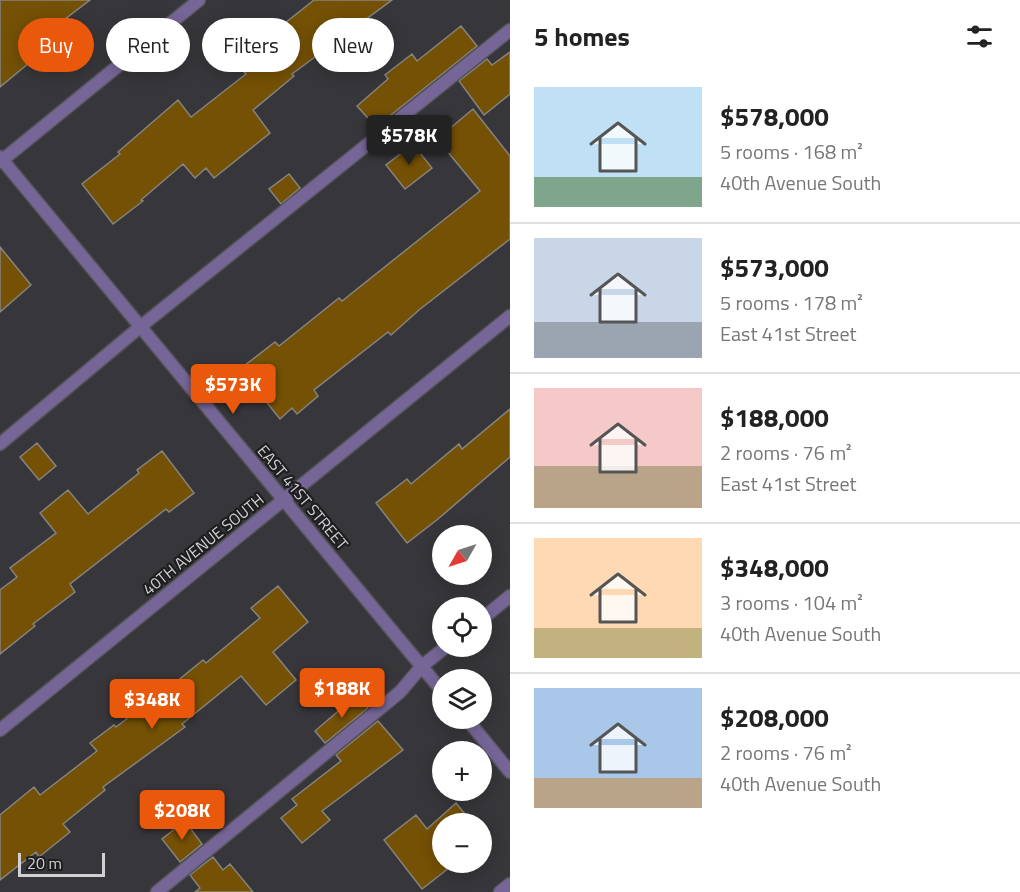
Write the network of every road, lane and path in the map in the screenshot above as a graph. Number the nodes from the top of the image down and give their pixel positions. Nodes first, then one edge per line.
1 (199, 0) edge
2 (510, 30) edge
3 (1, 160) edge
4 (510, 316) edge
5 (140, 327) junction
6 (0, 444) edge
7 (284, 500) junction
8 (510, 596) edge
9 (492, 611) edge
10 (433, 657) edge
11 (422, 666) junction
12 (432, 678) edge
13 (474, 729) edge
14 (0, 730) edge
15 (510, 772) edge
16 (510, 884) edge
17 (157, 892) edge
18 (500, 892) edge

1 - 3 street
2 - 5 street
3 - 5 street, EAST 41ST STREET
4 - 7 street, 40TH AVENUE SOUTH
5 - 6 street
5 - 7 street, EAST 41ST STREET
7 - 11 street, EAST 41ST STREET
7 - 14 street, 40TH AVENUE SOUTH
8 - 9 street
10 - 11 street
11 - 12 street, EAST 41ST STREET
11 - 17 street
13 - 15 street
16 - 18 street

